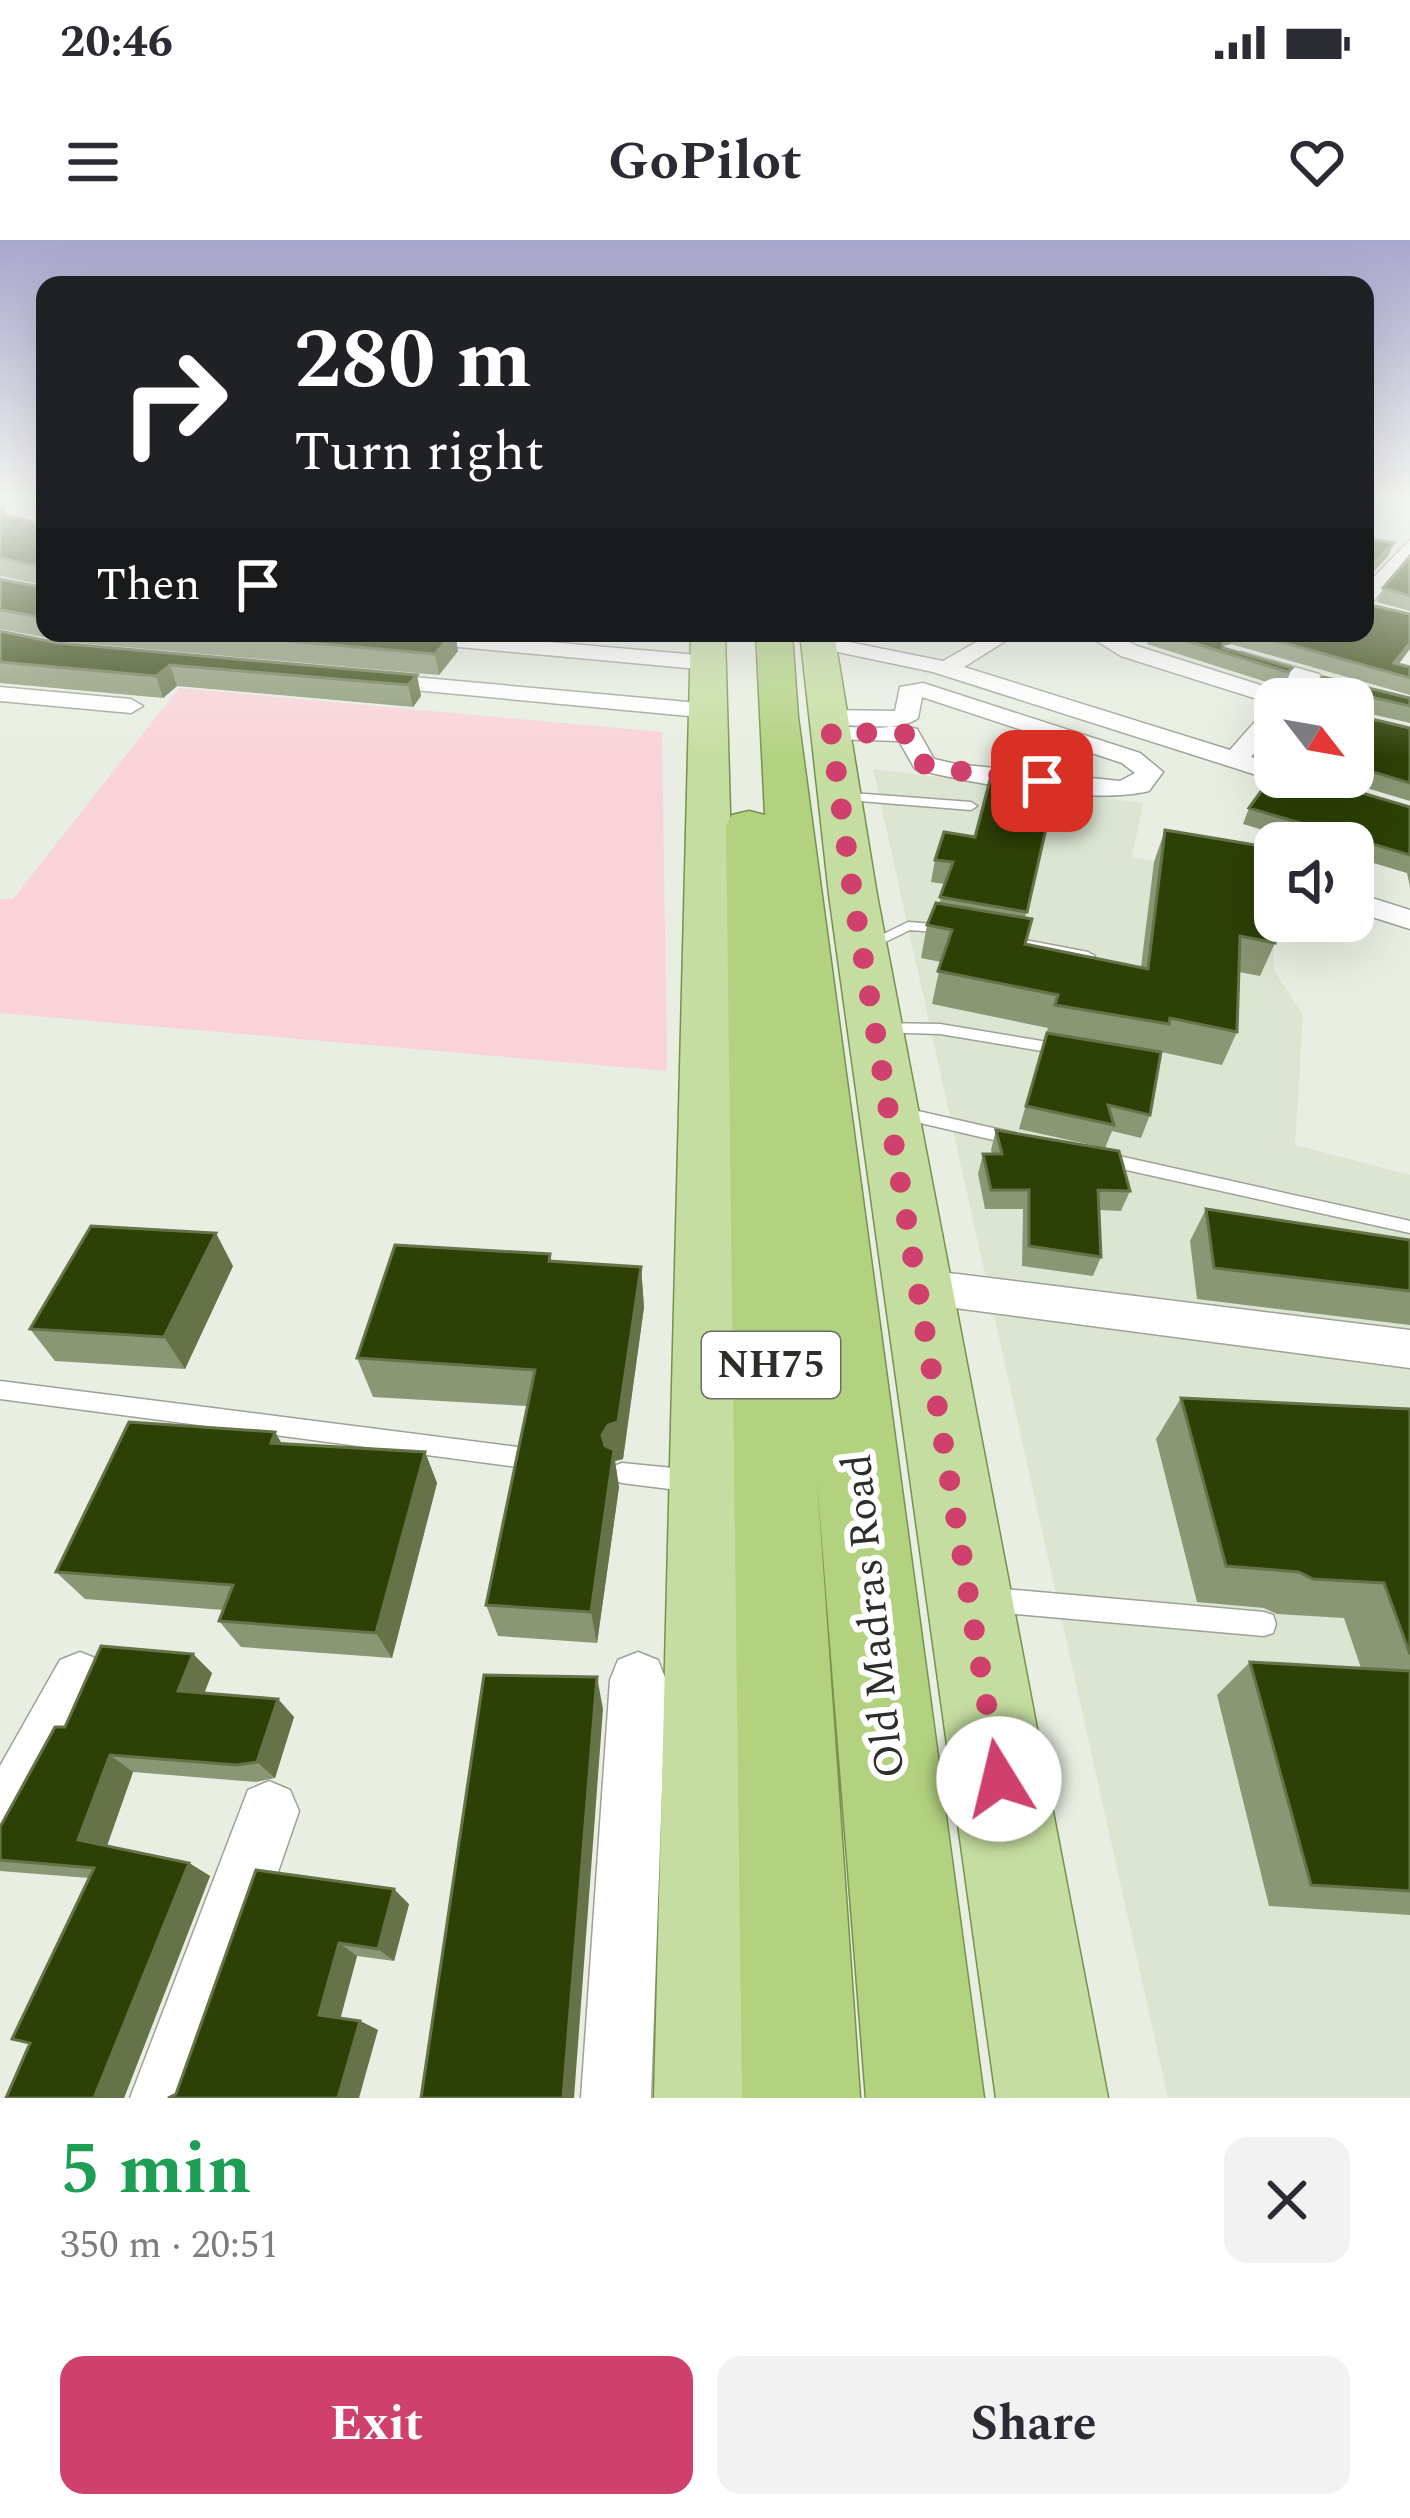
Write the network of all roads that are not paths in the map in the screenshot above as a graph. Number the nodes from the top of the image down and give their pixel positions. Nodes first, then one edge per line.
1 (1374, 611) edge
2 (1388, 615) edge
3 (475, 642) edge
4 (616, 642) edge
5 (991, 642) edge
6 (1112, 642) edge
7 (780, 648) edge
8 (1219, 652) edge
9 (946, 668) junction
10 (37, 674) edge
11 (1307, 678) edge
12 (349, 679) edge
13 (443, 687) junction
14 (1254, 690) edge
15 (2, 697) edge
16 (130, 706) dead end
17 (907, 726) junction
18 (1157, 736) junction
19 (1254, 738) edge
20 (833, 749) junction
21 (1131, 758) junction
22 (1235, 760) junction
23 (1254, 766) edge
24 (971, 806) dead end
25 (1374, 908) edge
26 (1410, 920) edge
27 (964, 932) edge
28 (985, 936) edge
29 (862, 948) junction
30 (1088, 956) edge
31 (875, 1028) junction
32 (1094, 1055) edge
33 (888, 1111) junction
34 (1046, 1146) edge
35 (1091, 1156) edge
36 (1406, 1227) dead end
37 (917, 1286) junction
38 (1410, 1349) edge
39 (0, 1390) edge
40 (518, 1457) edge
41 (622, 1473) dead end
42 (710, 1482) junction
43 (969, 1597) junction
44 (1264, 1624) dead end
45 (80, 1680) edge
46 (638, 1680) dead end
47 (269, 1811) dead end
48 (0, 1825) edge
49 (165, 2098) edge
50 (616, 2098) edge
51 (710, 2098) edge
52 (801, 2098) edge
53 (925, 2098) edge
54 (1052, 2098) edge

1 - 2 street
3 - 13 street
4 - 7 street
5 - 9 street
6 - 14 street
7 - 9 street
7 - 13 street
7 - 20 main road
7 - 42 main road
7 - 52 highway, Old Madras Road / NH75
7 - 53 highway, Old Madras Road / NH75
8 - 11 street
9 - 18 street
10 - 15 street
12 - 13 street
15 - 16 street
17 - 20 street
17 - 21 street
17 - 21 street
18 - 21 street
18 - 22 street
19 - 22 street
20 - 24 lane
20 - 29 main road
22 - 23 street
25 - 26 street
27 - 29 lane
28 - 30 lane
29 - 31 main road
31 - 32 lane
31 - 33 main road
33 - 34 lane
33 - 37 main road
35 - 36 lane
37 - 38 street
37 - 43 main road
39 - 40 lane
41 - 42 lane
42 - 51 main road
43 - 44 lane
43 - 54 main road
45 - 48 street
46 - 50 street
47 - 49 street

